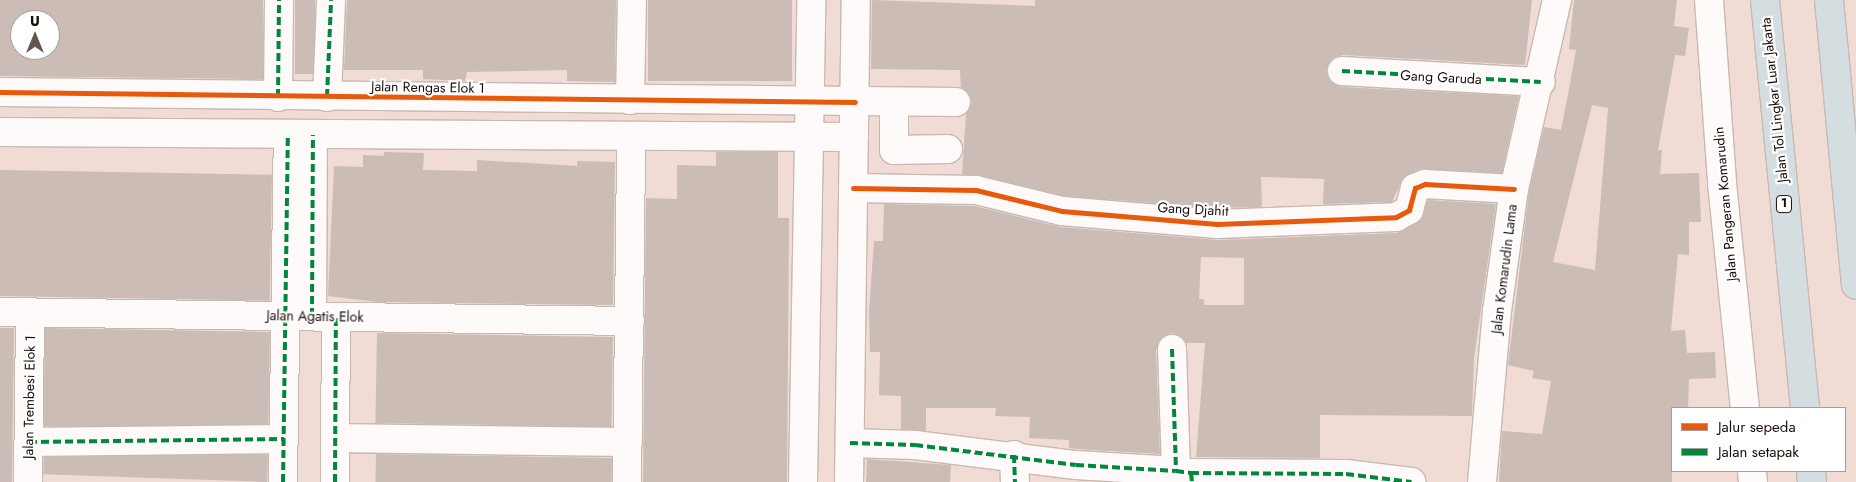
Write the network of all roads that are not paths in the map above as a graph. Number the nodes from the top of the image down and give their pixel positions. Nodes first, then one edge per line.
1 (279, 0) edge
2 (331, 0) edge
3 (632, 0) edge
4 (811, 0) edge
5 (856, 0) edge
6 (1557, 0) edge
7 (1709, 0) edge
8 (1764, 0) edge
9 (1829, 0) edge
10 (1342, 71) dead end
11 (1541, 82) junction
12 (0, 92) edge
13 (289, 96) junction
14 (327, 97) junction
15 (630, 100) junction
16 (809, 102) junction
17 (855, 102) junction
18 (894, 102) junction
19 (956, 102) dead end
20 (0, 132) edge
21 (300, 135) junction
22 (631, 136) junction
23 (808, 136) junction
24 (854, 137) junction
25 (948, 149) dead end
26 (853, 188) junction
27 (1514, 189) junction
28 (1856, 285) edge
29 (0, 312) edge
30 (30, 312) junction
31 (286, 316) junction
32 (324, 316) junction
33 (630, 321) junction
34 (1172, 349) dead end
35 (1746, 407) edge
36 (1806, 407) edge
37 (335, 438) junction
38 (284, 439) junction
39 (29, 442) junction
40 (628, 442) junction
41 (850, 443) junction
42 (1014, 455) junction
43 (1186, 475) edge
44 (28, 482) edge
45 (284, 482) edge
46 (335, 482) edge
47 (627, 482) edge
48 (803, 482) edge
49 (849, 482) edge
50 (1015, 482) edge
51 (1412, 482) edge
52 (1482, 482) edge

1 - 13 street
2 - 14 street
3 - 15 street
4 - 16 street
5 - 17 street
6 - 11 street, Jalan Komarudin Lama
7 - 35 street, Jalan Pangeran Komarudin
8 - 36 highway, Jalan Tol Lingkar Luar Jakarta / 1
9 - 28 highway
10 - 11 street, Gang Garuda
11 - 27 street, Jalan Komarudin Lama
12 - 13 street, Jalan Rengas Elok 1
13 - 14 street, Jalan Rengas Elok 1
13 - 21 street
14 - 15 street, Jalan Rengas Elok 1
15 - 16 street, Jalan Rengas Elok 1
16 - 17 street, Jalan Rengas Elok 1
16 - 23 street
17 - 18 street, Jalan Rengas Elok 1
17 - 24 street
18 - 19 street, Jalan Rengas Elok 1
18 - 25 street
20 - 21 street
21 - 22 street
21 - 31 street
21 - 32 street
22 - 23 street
22 - 33 street
23 - 24 street
23 - 48 street
24 - 26 street
26 - 27 street, Gang Djahit
26 - 41 street
27 - 52 street, Jalan Komarudin Lama
29 - 30 street, Jalan Agatis Elok
30 - 31 street, Jalan Agatis Elok
30 - 39 street, Jalan Trembesi Elok 1
31 - 32 street, Jalan Agatis Elok
31 - 38 street
32 - 33 street, Jalan Agatis Elok
32 - 37 street
33 - 40 street
34 - 43 street
37 - 40 street
37 - 46 street
38 - 39 street
38 - 45 street
39 - 44 street, Jalan Trembesi Elok 1
40 - 47 street
41 - 42 street
41 - 49 street
42 - 43 street
42 - 50 street
43 - 51 street

